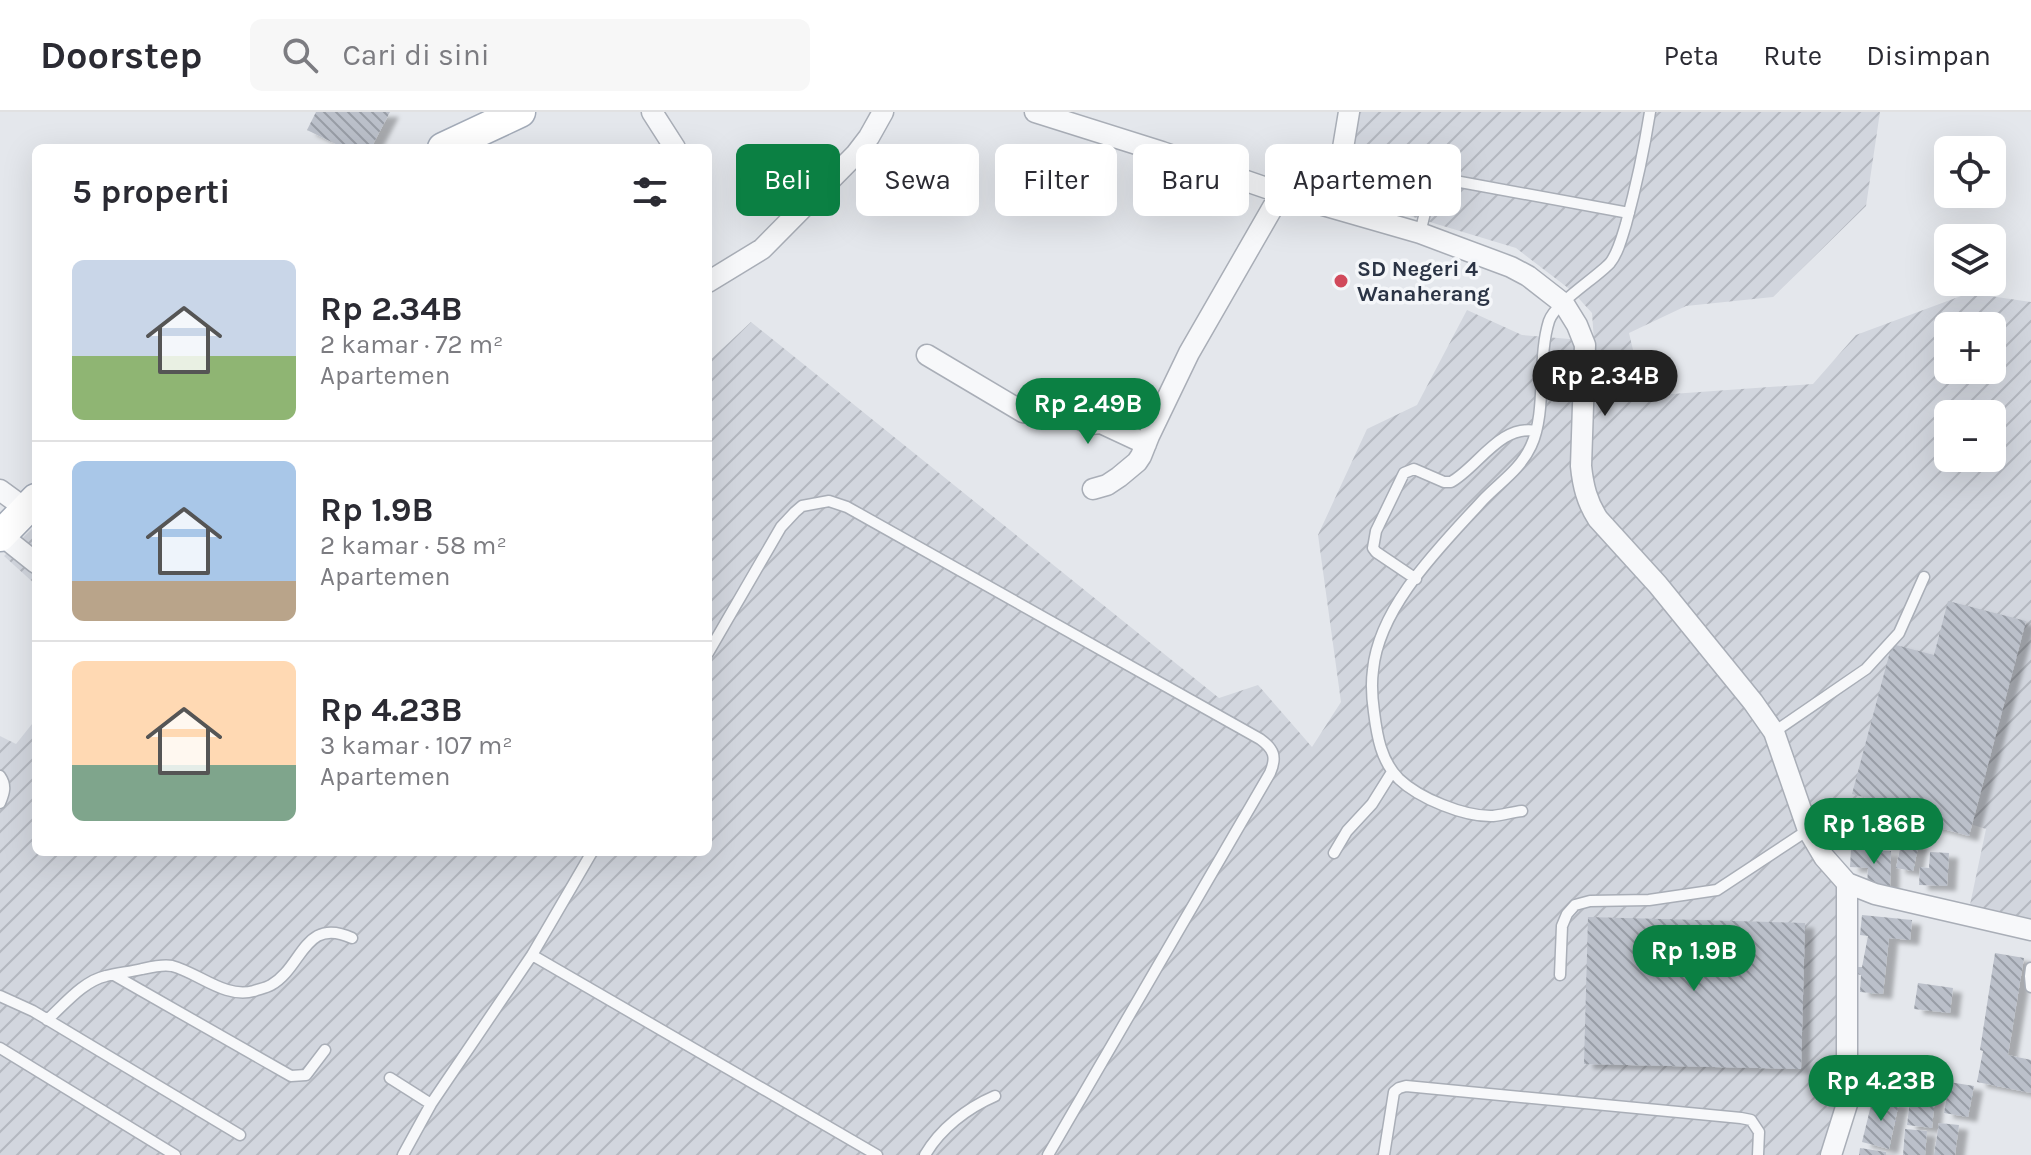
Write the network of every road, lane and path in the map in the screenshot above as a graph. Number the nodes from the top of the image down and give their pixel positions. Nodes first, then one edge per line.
1 (520, 112) edge
2 (652, 112) edge
3 (883, 112) edge
4 (1035, 112) edge
5 (1349, 112) edge
6 (1650, 112) edge
7 (452, 144) edge
8 (672, 144) edge
9 (1344, 144) edge
10 (1265, 187) edge
11 (1629, 213) junction
12 (1268, 216) edge
13 (1361, 216) edge
14 (1420, 233) junction
15 (712, 280) edge
16 (1564, 304) junction
17 (927, 355) dead end
18 (1536, 431) junction
19 (1146, 444) junction
20 (1093, 489) dead end
21 (0, 490) edge
22 (31, 504) edge
23 (0, 536) edge
24 (32, 560) edge
25 (1924, 577) dead end
26 (1416, 579) junction
27 (712, 646) edge
28 (1774, 732) junction
29 (1392, 772) junction
30 (0, 776) edge
31 (0, 803) edge
32 (1522, 811) dead end
33 (1808, 830) junction
34 (1334, 853) dead end
35 (590, 856) edge
36 (1847, 883) junction
37 (2031, 930) edge
38 (352, 938) dead end
39 (532, 955) junction
40 (2031, 968) edge
41 (114, 975) junction
42 (1560, 975) dead end
43 (2031, 987) edge
44 (0, 996) edge
45 (47, 1020) junction
46 (0, 1048) edge
47 (325, 1050) dead end
48 (390, 1078) dead end
49 (995, 1096) dead end
50 (431, 1104) junction
51 (240, 1135) dead end
52 (175, 1155) edge
53 (403, 1155) edge
54 (877, 1155) edge
55 (925, 1155) edge
56 (1048, 1155) edge
57 (1384, 1155) edge
58 (1758, 1155) edge
59 (1831, 1155) edge

1 - 7 main road
2 - 8 street
3 - 15 street
4 - 10 street
5 - 9 street
6 - 11 lane
11 - 14 lane
11 - 16 lane
12 - 19 street
13 - 14 street
14 - 16 street
16 - 18 lane
16 - 28 street
17 - 19 street
18 - 26 lane
18 - 26 lane
19 - 20 street
21 - 22 street
22 - 23 main road
23 - 24 street
25 - 28 lane
26 - 29 lane
27 - 56 lane
28 - 33 street
29 - 32 lane
29 - 34 lane
30 - 31 lane
33 - 36 street
33 - 42 lane
35 - 39 lane
36 - 37 street
36 - 59 street
38 - 41 lane
39 - 50 lane
39 - 54 lane
40 - 43 lane
41 - 45 lane
41 - 47 lane
44 - 45 lane
45 - 51 lane
46 - 52 lane
48 - 50 lane
49 - 55 lane
50 - 53 lane
57 - 58 lane

